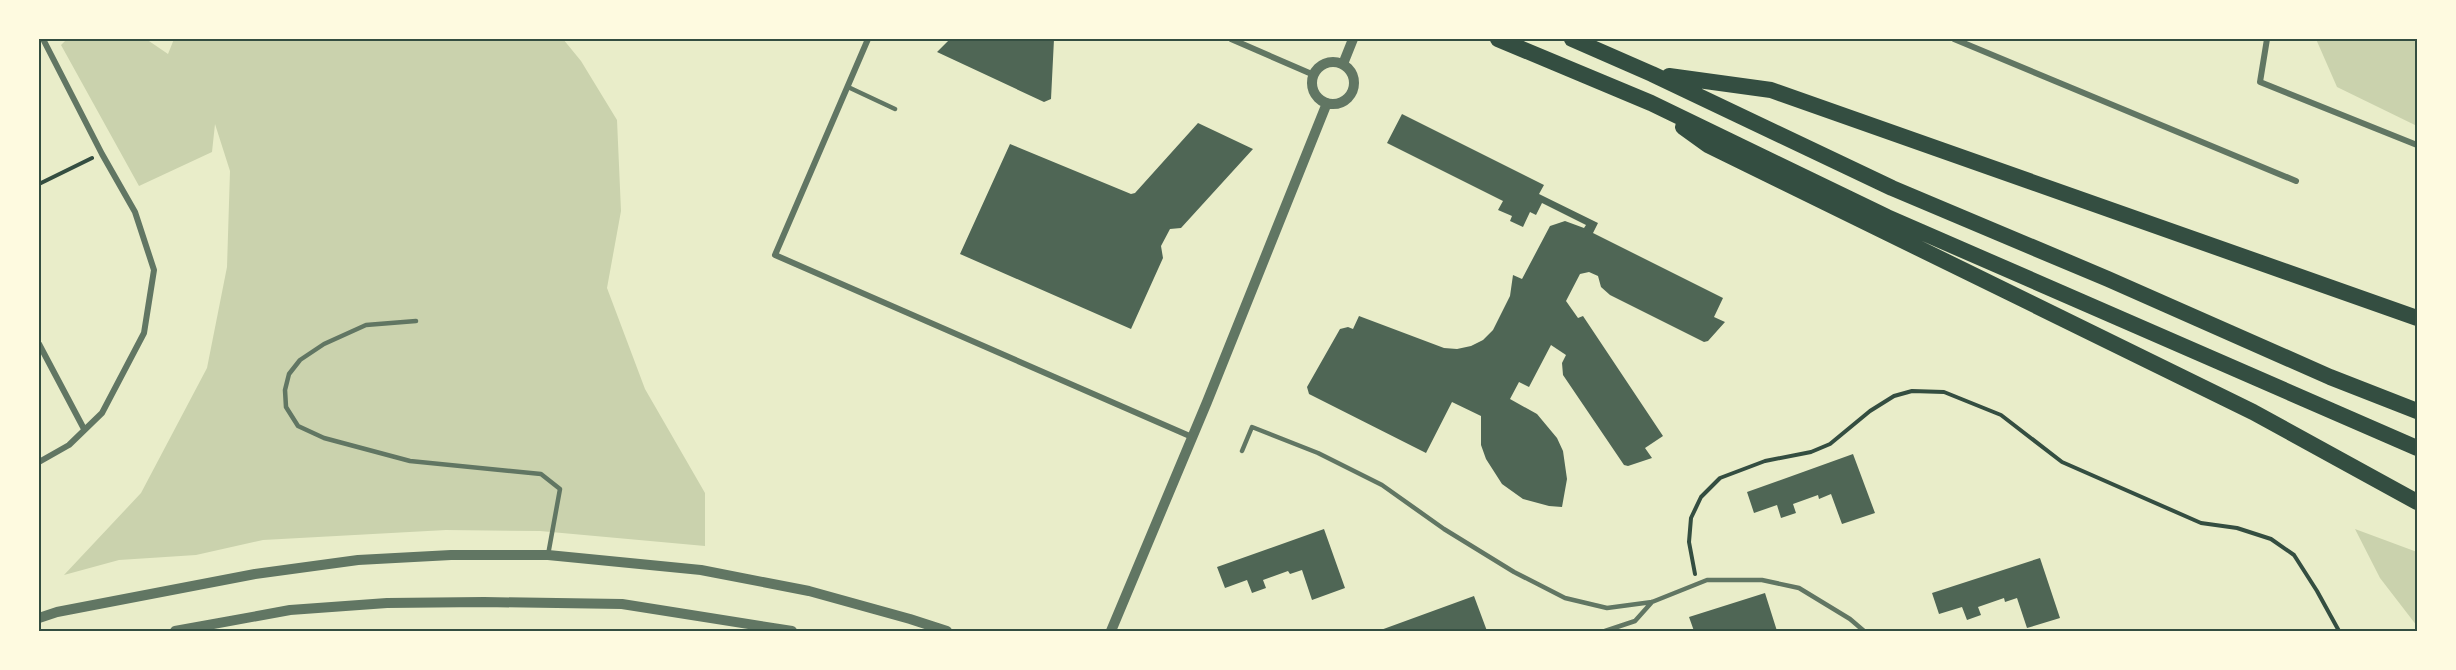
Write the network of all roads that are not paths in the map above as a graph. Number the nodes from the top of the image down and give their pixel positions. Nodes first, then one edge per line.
1 (43, 39) edge
2 (868, 39) edge
3 (1231, 39) edge
4 (1353, 39) edge
5 (1498, 39) edge
6 (1572, 39) edge
7 (1954, 39) edge
8 (2267, 39) edge
9 (1343, 64) junction
10 (1652, 74) junction
11 (1314, 75) junction
12 (848, 87) junction
13 (1327, 103) junction
14 (1651, 103) junction
15 (895, 109) dead end
16 (2417, 145) edge
17 (2295, 181) dead end
18 (2417, 318) edge
19 (416, 321) dead end
20 (39, 344) edge
21 (2417, 411) edge
22 (84, 429) junction
23 (1192, 437) junction
24 (2417, 448) edge
25 (1242, 451) dead end
26 (39, 462) edge
27 (2417, 502) edge
28 (548, 555) junction
29 (1652, 602) junction
30 (39, 618) edge
31 (175, 631) edge
32 (792, 631) edge
33 (946, 631) edge
34 (1111, 631) edge
35 (1605, 631) edge
36 (1864, 631) edge

1 - 22 street
2 - 12 street
3 - 11 street
4 - 9 street
5 - 14 highway
6 - 10 highway
7 - 17 street
8 - 16 street
9 - 11 street
9 - 13 street
10 - 18 highway
10 - 21 highway
11 - 13 street
12 - 15 lane
12 - 23 street
13 - 23 street
14 - 24 highway
14 - 27 highway
19 - 28 lane
20 - 22 street
22 - 26 street
23 - 34 street
25 - 29 lane
28 - 30 street
28 - 33 street
29 - 35 lane
29 - 36 lane
31 - 32 street

